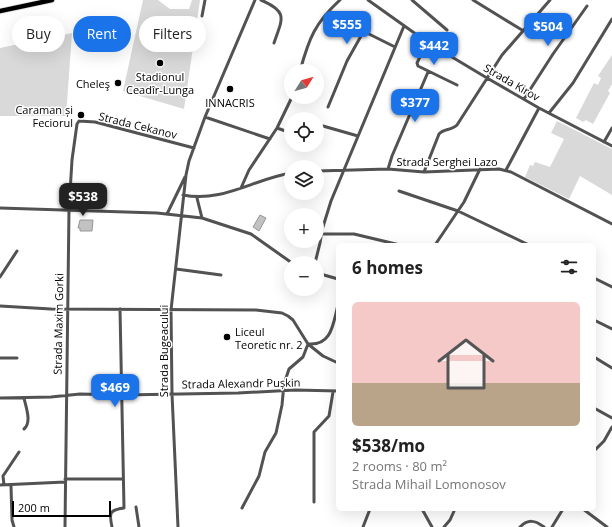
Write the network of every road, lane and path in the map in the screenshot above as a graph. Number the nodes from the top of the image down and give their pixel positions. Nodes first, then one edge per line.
1 (52, 0) edge
2 (205, 0) edge
3 (255, 0) edge
4 (261, 0) edge
5 (340, 0) edge
6 (368, 0) edge
7 (412, 0) edge
8 (473, 0) edge
9 (550, 0) edge
10 (586, 6) dead end
11 (0, 11) edge
12 (202, 16) dead end
13 (612, 19) edge
14 (404, 26) junction
15 (447, 30) dead end
16 (522, 30) junction
17 (427, 42) junction
18 (274, 43) dead end
19 (395, 47) junction
20 (302, 64) edge
21 (428, 72) junction
22 (487, 78) junction
23 (457, 85) dead end
24 (524, 99) junction
25 (289, 104) edge
26 (328, 107) dead end
27 (539, 108) junction
28 (549, 113) junction
29 (205, 117) junction
30 (77, 122) joint
31 (324, 126) edge
32 (277, 128) junction
33 (612, 128) edge
34 (284, 130) edge
35 (358, 136) junction
36 (270, 139) junction
37 (604, 142) junction
38 (612, 146) edge
39 (194, 148) junction
40 (388, 169) junction
41 (480, 169) junction
42 (344, 170) junction
43 (506, 170) junction
44 (324, 171) edge
45 (424, 172) junction
46 (186, 175) junction
47 (284, 175) edge
48 (241, 188) junction
49 (399, 190) dead end
50 (183, 195) junction
51 (197, 198) junction
52 (0, 208) edge
53 (69, 209) junction
54 (458, 211) junction
55 (168, 214) junction
56 (182, 215) junction
57 (202, 218) junction
58 (324, 224) edge
59 (612, 224) edge
60 (324, 234) edge
61 (392, 243) edge
62 (436, 243) edge
63 (525, 243) edge
64 (17, 251) dead end
65 (284, 257) edge
66 (176, 269) junction
67 (221, 275) dead end
68 (324, 275) edge
69 (0, 277) edge
70 (336, 278) edge
71 (596, 279) edge
72 (612, 287) edge
73 (0, 306) edge
74 (67, 309) junction
75 (120, 309) junction
76 (171, 310) junction
77 (336, 312) edge
78 (596, 321) edge
79 (612, 329) edge
80 (308, 344) junction
81 (0, 358) edge
82 (17, 358) dead end
83 (596, 358) edge
84 (336, 362) edge
85 (612, 368) edge
86 (284, 391) junction
87 (336, 391) edge
88 (333, 392) junction
89 (172, 394) junction
90 (122, 395) junction
91 (66, 396) junction
92 (0, 398) edge
93 (24, 398) junction
94 (596, 409) edge
95 (612, 418) edge
96 (612, 427) edge
97 (24, 429) dead end
98 (596, 449) edge
99 (19, 452) dead end
100 (123, 479) junction
101 (65, 481) junction
102 (2, 485) edge
103 (11, 486) junction
104 (314, 502) dead end
105 (136, 507) dead end
106 (242, 508) dead end
107 (369, 511) edge
108 (423, 511) edge
109 (454, 511) edge
110 (562, 511) edge
111 (586, 511) edge
112 (14, 527) edge
113 (65, 527) edge
114 (112, 527) edge
115 (139, 527) edge
116 (178, 527) edge
117 (363, 527) edge
118 (432, 527) edge
119 (444, 527) edge
120 (520, 527) edge
121 (544, 527) edge
122 (552, 527) edge
123 (608, 527) edge

1 - 11 main road
2 - 12 street
3 - 29 street, Strada Bugeacului
4 - 18 street
5 - 20 street
6 - 14 street, Strada Kirov
7 - 15 street
8 - 16 street
9 - 16 street
10 - 24 street
13 - 28 street
14 - 17 street, Strada Kirov
14 - 19 street
16 - 22 street
17 - 21 street
17 - 22 street, Strada Kirov
19 - 26 street
19 - 35 street
21 - 23 street
21 - 40 street
22 - 24 street, Strada Kirov
22 - 45 street
24 - 27 street, Strada Kirov
25 - 32 street
27 - 28 street, Strada Kirov
27 - 43 street
28 - 37 street, Strada Kirov
29 - 36 street
29 - 39 street, Strada Bugeacului
30 - 39 street, Strada Cekanov
30 - 53 street, Strada Maxim Gorki
31 - 35 street
32 - 34 street
32 - 36 street
33 - 37 street
35 - 42 street
36 - 48 street
37 - 38 street, Strada Kirov
39 - 46 street, Strada Bugeacului
40 - 42 street, Strada Serghei Lazo
40 - 45 street, Strada Serghei Lazo
41 - 43 street, Strada Serghei Lazo
41 - 45 street, Strada Serghei Lazo
41 - 54 street
42 - 44 street, Strada Serghei Lazo
42 - 58 street
43 - 59 street, Strada Serghei Lazo
46 - 50 street, Strada Bugeacului
46 - 55 street, Strada Bugeacului
47 - 48 street
48 - 51 street
49 - 54 street
50 - 51 street
50 - 56 street, Strada Bugeacului
51 - 57 street
52 - 53 street
53 - 55 street
53 - 74 street, Strada Maxim Gorki
54 - 62 street
54 - 63 street
55 - 56 street
56 - 57 street
56 - 66 street, Strada Bugeacului
57 - 65 street
60 - 61 street
64 - 69 street
66 - 67 street
66 - 76 street, Strada Bugeacului
68 - 70 street
71 - 72 street
73 - 74 street
74 - 75 street
74 - 91 street, Strada Maxim Gorki
75 - 76 street
75 - 90 street
76 - 80 street
76 - 89 street, Strada Bugeacului
77 - 80 street
78 - 79 street
80 - 84 street
80 - 86 street
81 - 82 street
83 - 85 street
86 - 88 street, Strada Alexandr Pușkin
86 - 89 street, Strada Alexandr Pușkin
86 - 106 street
87 - 88 street, Strada Alexandr Pușkin
88 - 104 street
89 - 90 street, Strada Alexandr Pușkin
89 - 116 street, Strada Bugeacului
90 - 91 street, Strada Alexandr Pușkin
90 - 100 street
91 - 93 street, Strada Alexandr Pușkin
91 - 101 street, Strada Maxim Gorki
92 - 93 street, Strada Alexandr Pușkin
93 - 97 street
94 - 95 street
96 - 98 street
99 - 102 street
100 - 101 street
100 - 114 street
101 - 103 street
101 - 113 street, Strada Maxim Gorki
102 - 103 street
103 - 112 street
105 - 115 street
107 - 117 street
108 - 118 street
109 - 119 street
110 - 122 street
111 - 123 street
120 - 121 street

